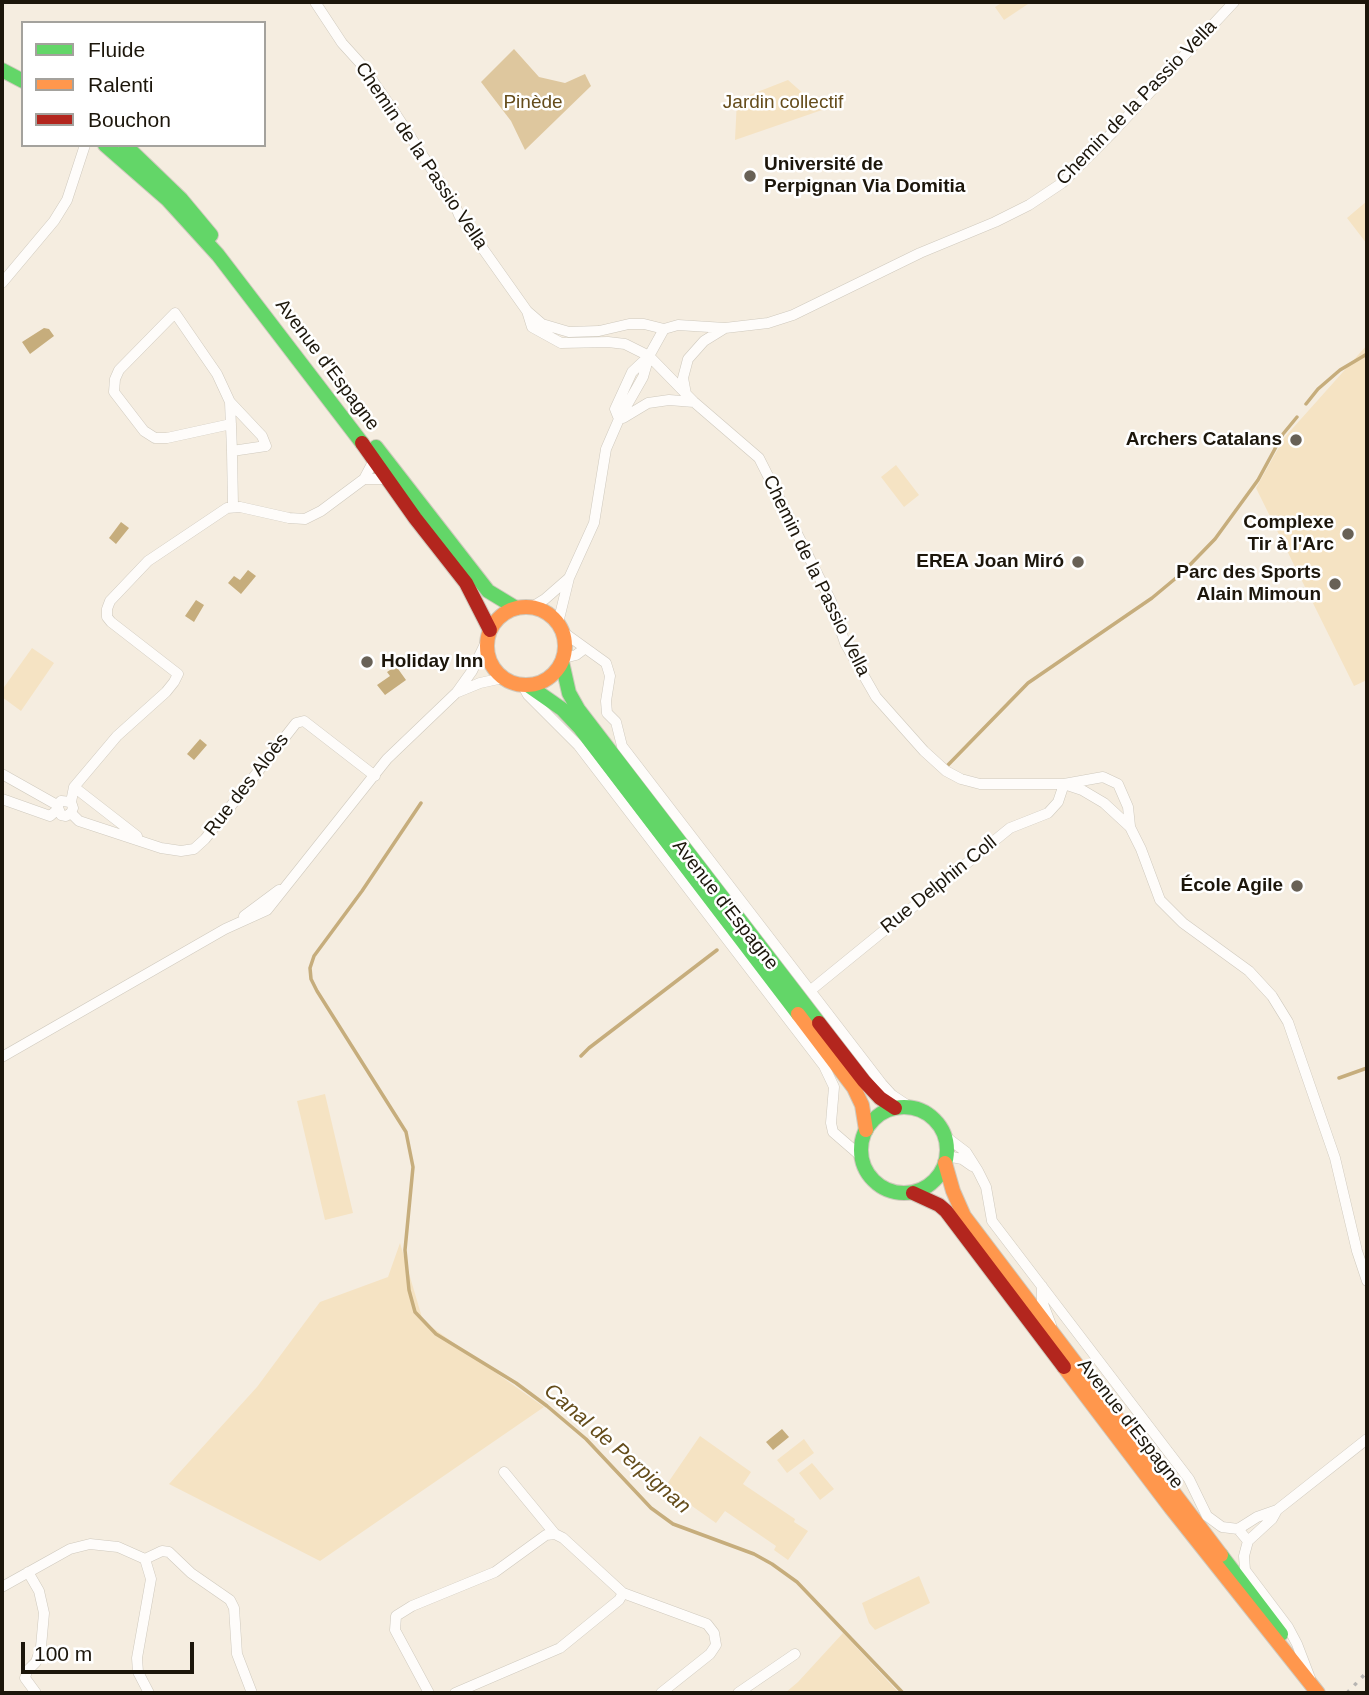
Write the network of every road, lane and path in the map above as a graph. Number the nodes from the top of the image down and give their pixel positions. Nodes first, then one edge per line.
1 (315, 2) edge
2 (1234, 2) edge
3 (2, 70) edge
4 (2, 80) edge
5 (21, 80) edge
6 (21, 89) edge
7 (84, 147) edge
8 (107, 147) edge
9 (127, 147) edge
10 (2, 282) edge
11 (527, 311) junction
12 (725, 328) junction
13 (664, 329) junction
14 (649, 356) junction
15 (686, 394) junction
16 (230, 402) junction
17 (694, 402) junction
18 (619, 419) junction
19 (231, 424) junction
20 (232, 451) junction
21 (374, 460) junction
22 (363, 479) junction
23 (388, 479) junction
24 (233, 506) junction
25 (569, 578) junction
26 (532, 607) junction
27 (516, 608) junction
28 (560, 627) junction
29 (489, 635) junction
30 (584, 649) junction
31 (563, 660) junction
32 (503, 678) junction
33 (526, 686) junction
34 (457, 692) junction
35 (2, 774) edge
36 (375, 776) junction
37 (1064, 784) junction
38 (74, 787) junction
39 (2, 799) edge
40 (57, 808) junction
41 (71, 808) junction
42 (1130, 827) junction
43 (143, 840) junction
44 (811, 990) junction
45 (2, 1057) edge
46 (910, 1107) junction
47 (895, 1108) junction
48 (866, 1130) junction
49 (945, 1136) junction
50 (863, 1158) junction
51 (946, 1159) junction
52 (978, 1171) junction
53 (913, 1193) junction
54 (1367, 1281) edge
55 (1042, 1285) junction
56 (1072, 1358) junction
57 (1367, 1439) edge
58 (504, 1472) dead end
59 (1277, 1510) junction
60 (1237, 1529) junction
61 (555, 1534) junction
62 (1248, 1541) junction
63 (145, 1559) junction
64 (28, 1572) junction
65 (2, 1587) edge
66 (623, 1593) junction
67 (795, 1654) dead end
68 (1313, 1686) edge
69 (36, 1693) edge
70 (149, 1693) edge
71 (252, 1693) edge
72 (429, 1693) edge
73 (455, 1693) edge
74 (661, 1693) edge
75 (738, 1693) edge

1 - 11 street, Chemin de la Passio Vella
2 - 12 street, Chemin de la Passio Vella
3 - 5 main road
4 - 6 main road
7 - 10 street
8 - 21 main road, Avenue d'Espagne
9 - 27 main road, Avenue d'Espagne
11 - 13 street, Chemin de la Passio Vella
11 - 14 street, Chemin de la Passio Vella
12 - 13 street, Chemin de la Passio Vella
12 - 15 street
13 - 14 street
14 - 15 street, Chemin de la Passio Vella
14 - 18 street
15 - 17 street, Chemin de la Passio Vella
16 - 19 street
16 - 19 street
16 - 20 street
17 - 18 street
17 - 37 street, Chemin de la Passio Vella
18 - 25 street
19 - 20 street
20 - 24 street
21 - 22 street
21 - 23 main road, Avenue d'Espagne
22 - 23 street
22 - 24 street
23 - 29 main road, Avenue d'Espagne
24 - 38 street
25 - 26 street
25 - 28 street
26 - 27 main road
26 - 28 main road
27 - 29 main road
28 - 30 street, Avenue d'Espagne
28 - 31 main road
29 - 32 main road
29 - 34 street
30 - 31 street
30 - 44 street, Avenue d'Espagne
31 - 33 main road
31 - 47 main road, Avenue d'Espagne
32 - 33 main road
32 - 34 street
33 - 48 main road, Avenue d'Espagne
33 - 50 street, Avenue d'Espagne
34 - 36 street
35 - 40 street
36 - 43 street, Rue des Aloès
36 - 45 street
37 - 42 street, Chemin de la Passio Vella
37 - 42 street
37 - 44 street, Rue Delphin Coll
38 - 41 street
38 - 43 street, Rue des Aloès
39 - 40 street
40 - 41 street, Rue des Aloès
41 - 43 street, Rue des Aloès
42 - 54 street, Chemin de la Passio Vella
44 - 46 street, Avenue d'Espagne
46 - 47 main road
46 - 49 main road
47 - 48 main road
48 - 50 main road
49 - 51 main road
49 - 52 street, Avenue d'Espagne
50 - 53 main road
51 - 52 street
51 - 53 main road
51 - 56 main road, Avenue d'Espagne
52 - 55 street, Avenue d'Espagne
53 - 68 main road, Avenue d'Espagne
55 - 56 street
55 - 60 street, Avenue d'Espagne
56 - 68 main road, Avenue d'Espagne
57 - 59 street
58 - 61 street
59 - 60 street
59 - 62 street
60 - 62 street, Avenue d'Espagne
61 - 66 street
61 - 72 street
62 - 68 street
63 - 64 street
63 - 70 street
63 - 71 street
64 - 65 street
64 - 69 street
66 - 73 street
66 - 74 street
67 - 75 street

